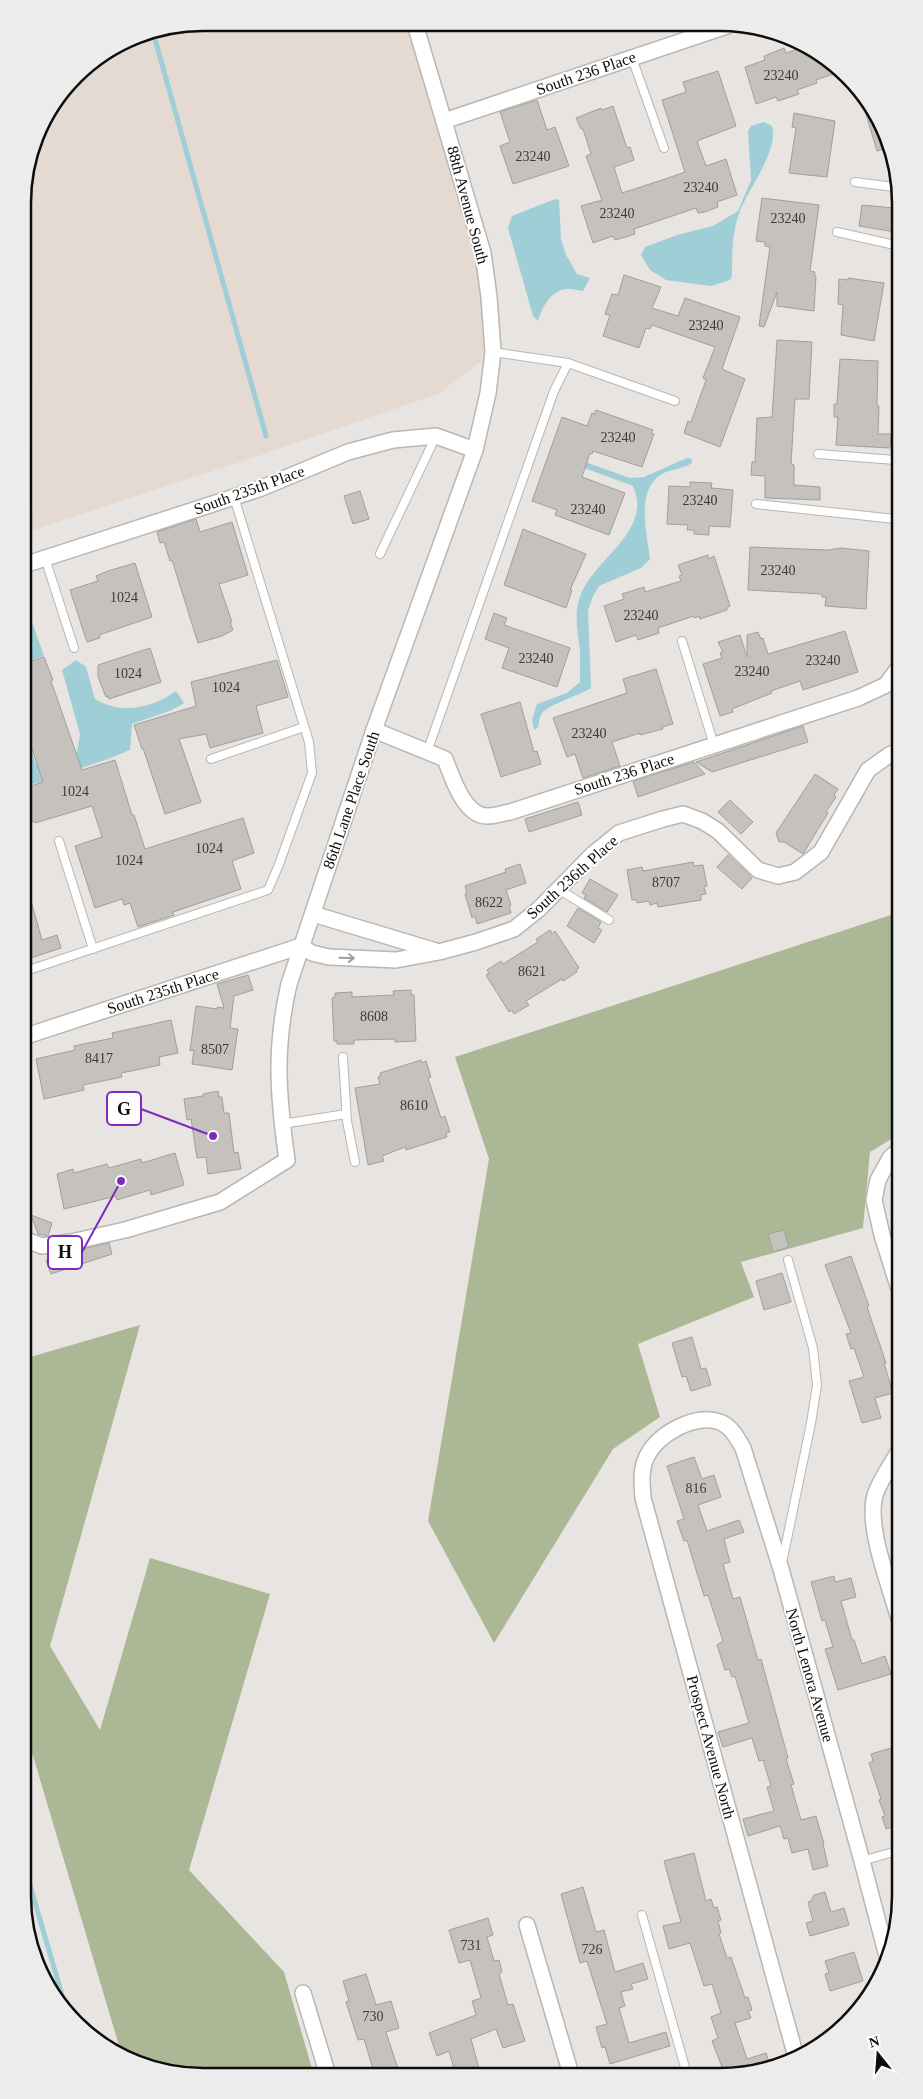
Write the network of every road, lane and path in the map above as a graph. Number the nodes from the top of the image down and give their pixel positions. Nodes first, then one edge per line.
1 (417, 31) edge
2 (712, 31) edge
3 (632, 58) junction
4 (444, 121) junction
5 (664, 148) dead end
6 (855, 182) dead end
7 (891, 187) edge
8 (837, 232) dead end
9 (892, 245) edge
10 (493, 352) junction
11 (568, 363) junction
12 (675, 401) dead end
13 (436, 436) junction
14 (475, 450) junction
15 (818, 454) dead end
16 (892, 460) edge
17 (234, 497) junction
18 (756, 504) dead end
19 (892, 519) edge
20 (380, 554) dead end
21 (45, 558) junction
22 (32, 562) edge
23 (682, 641) dead end
24 (74, 648) dead end
25 (892, 678) edge
26 (304, 727) junction
27 (374, 730) junction
28 (714, 745) junction
29 (427, 752) junction
30 (892, 754) edge
31 (211, 759) dead end
32 (59, 841) dead end
33 (558, 889) junction
34 (313, 914) junction
35 (609, 920) dead end
36 (301, 946) junction
37 (92, 949) junction
38 (439, 952) junction
39 (32, 969) edge
40 (32, 1034) edge
41 (343, 1057) dead end
42 (346, 1114) junction
43 (282, 1124) junction
44 (891, 1157) edge
45 (355, 1162) dead end
46 (31, 1242) edge
47 (788, 1260) dead end
48 (891, 1265) edge
49 (697, 1422) joint
50 (891, 1465) edge
51 (781, 1569) junction
52 (891, 1591) edge
53 (891, 1853) edge
54 (862, 1861) junction
55 (642, 1915) dead end
56 (527, 1925) dead end
57 (884, 1946) edge
58 (303, 1993) dead end
59 (794, 2051) edge
60 (326, 2068) edge
61 (569, 2068) edge
62 (685, 2068) edge

1 - 4 street, 88th Avenue South
2 - 3 street, South 236 Place
3 - 4 street, South 236 Place
3 - 5 lane
4 - 10 street, 88th Avenue South
6 - 7 lane
8 - 9 lane
10 - 11 lane
10 - 14 street, 88th Avenue South
11 - 12 lane
11 - 29 lane
13 - 14 street, South 235th Place
13 - 17 street, South 235th Place
13 - 20 lane
14 - 27 street, 86th Lane Place South
15 - 16 lane
17 - 21 street, South 235th Place
17 - 26 lane
18 - 19 lane
21 - 22 street, South 235th Place
21 - 24 lane
23 - 28 lane
25 - 28 street, South 236 Place
26 - 31 lane
26 - 37 lane
27 - 29 street, South 236 Place
27 - 34 street, 86th Lane Place South
28 - 29 street, South 236 Place
30 - 33 street, South 236th Place
32 - 37 lane
33 - 35 lane
33 - 38 street, South 236th Place
34 - 36 street, 86th Lane Place South
34 - 38 street
36 -> 38 street, South 236th Place
36 - 40 street, South 235th Place
36 - 43 street, 86th Lane Place South
37 - 39 lane
41 - 42 lane
42 - 43 lane
42 - 45 lane
43 - 46 street, 86th Lane Place South
44 - 48 street
47 - 51 lane
49 - 51 street, North Lenora Avenue
49 - 59 street, Prospect Avenue North
50 - 52 street
51 - 54 street, North Lenora Avenue
53 - 54 lane
54 - 57 street, North Lenora Avenue
55 - 62 lane
56 - 61 street
58 - 60 street

